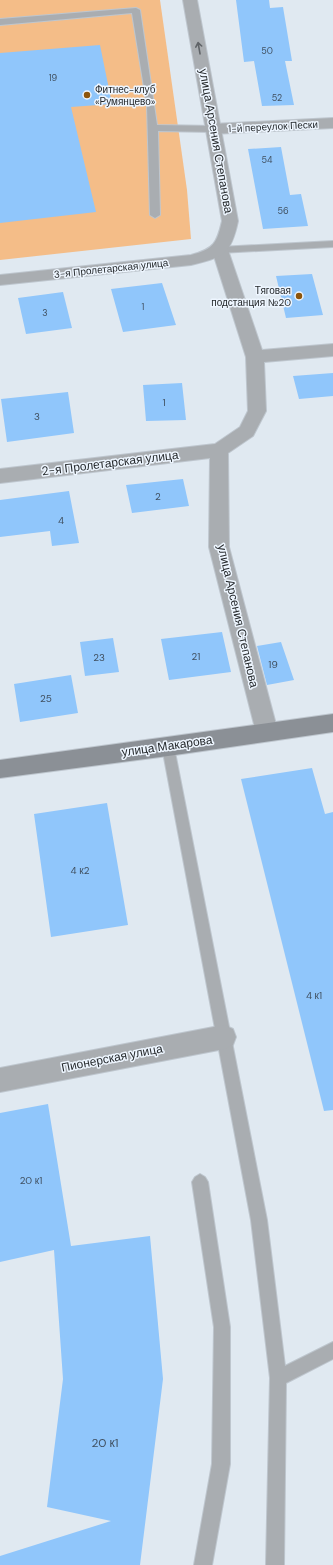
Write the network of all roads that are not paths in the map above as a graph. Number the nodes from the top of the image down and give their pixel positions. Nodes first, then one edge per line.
1 (190, 0) edge
2 (0, 22) edge
3 (333, 123) edge
4 (153, 128) junction
5 (213, 129) junction
6 (155, 215) dead end
7 (333, 244) edge
8 (220, 250) junction
9 (0, 280) edge
10 (333, 350) edge
11 (255, 357) junction
12 (219, 450) junction
13 (0, 476) edge
14 (333, 723) edge
15 (267, 732) junction
16 (168, 747) junction
17 (0, 769) edge
18 (224, 1037) junction
19 (0, 1080) edge
20 (200, 1182) dead end
21 (333, 1350) edge
22 (278, 1378) junction
23 (203, 1565) edge
24 (275, 1565) edge

5 -> 1 street, улица Арсения Степанова
2 - 4 lane
3 - 5 street, 1-й переулок Пески
4 - 5 lane
4 - 6 lane
5 - 8 street, улица Арсения Степанова
7 - 8 lane
8 - 9 street, 3-я Пролетарская улица
8 - 11 street
10 - 11 street
11 - 12 street
12 - 13 street, 2-я Пролетарская улица
12 - 15 street, улица Арсения Степанова
14 - 15 main road, улица Макарова
15 - 16 main road, улица Макарова
16 - 17 main road, улица Макарова
16 - 18 lane
18 - 19 street, Пионерская улица
18 - 22 lane
20 - 23 lane
21 - 22 lane
22 - 24 lane

